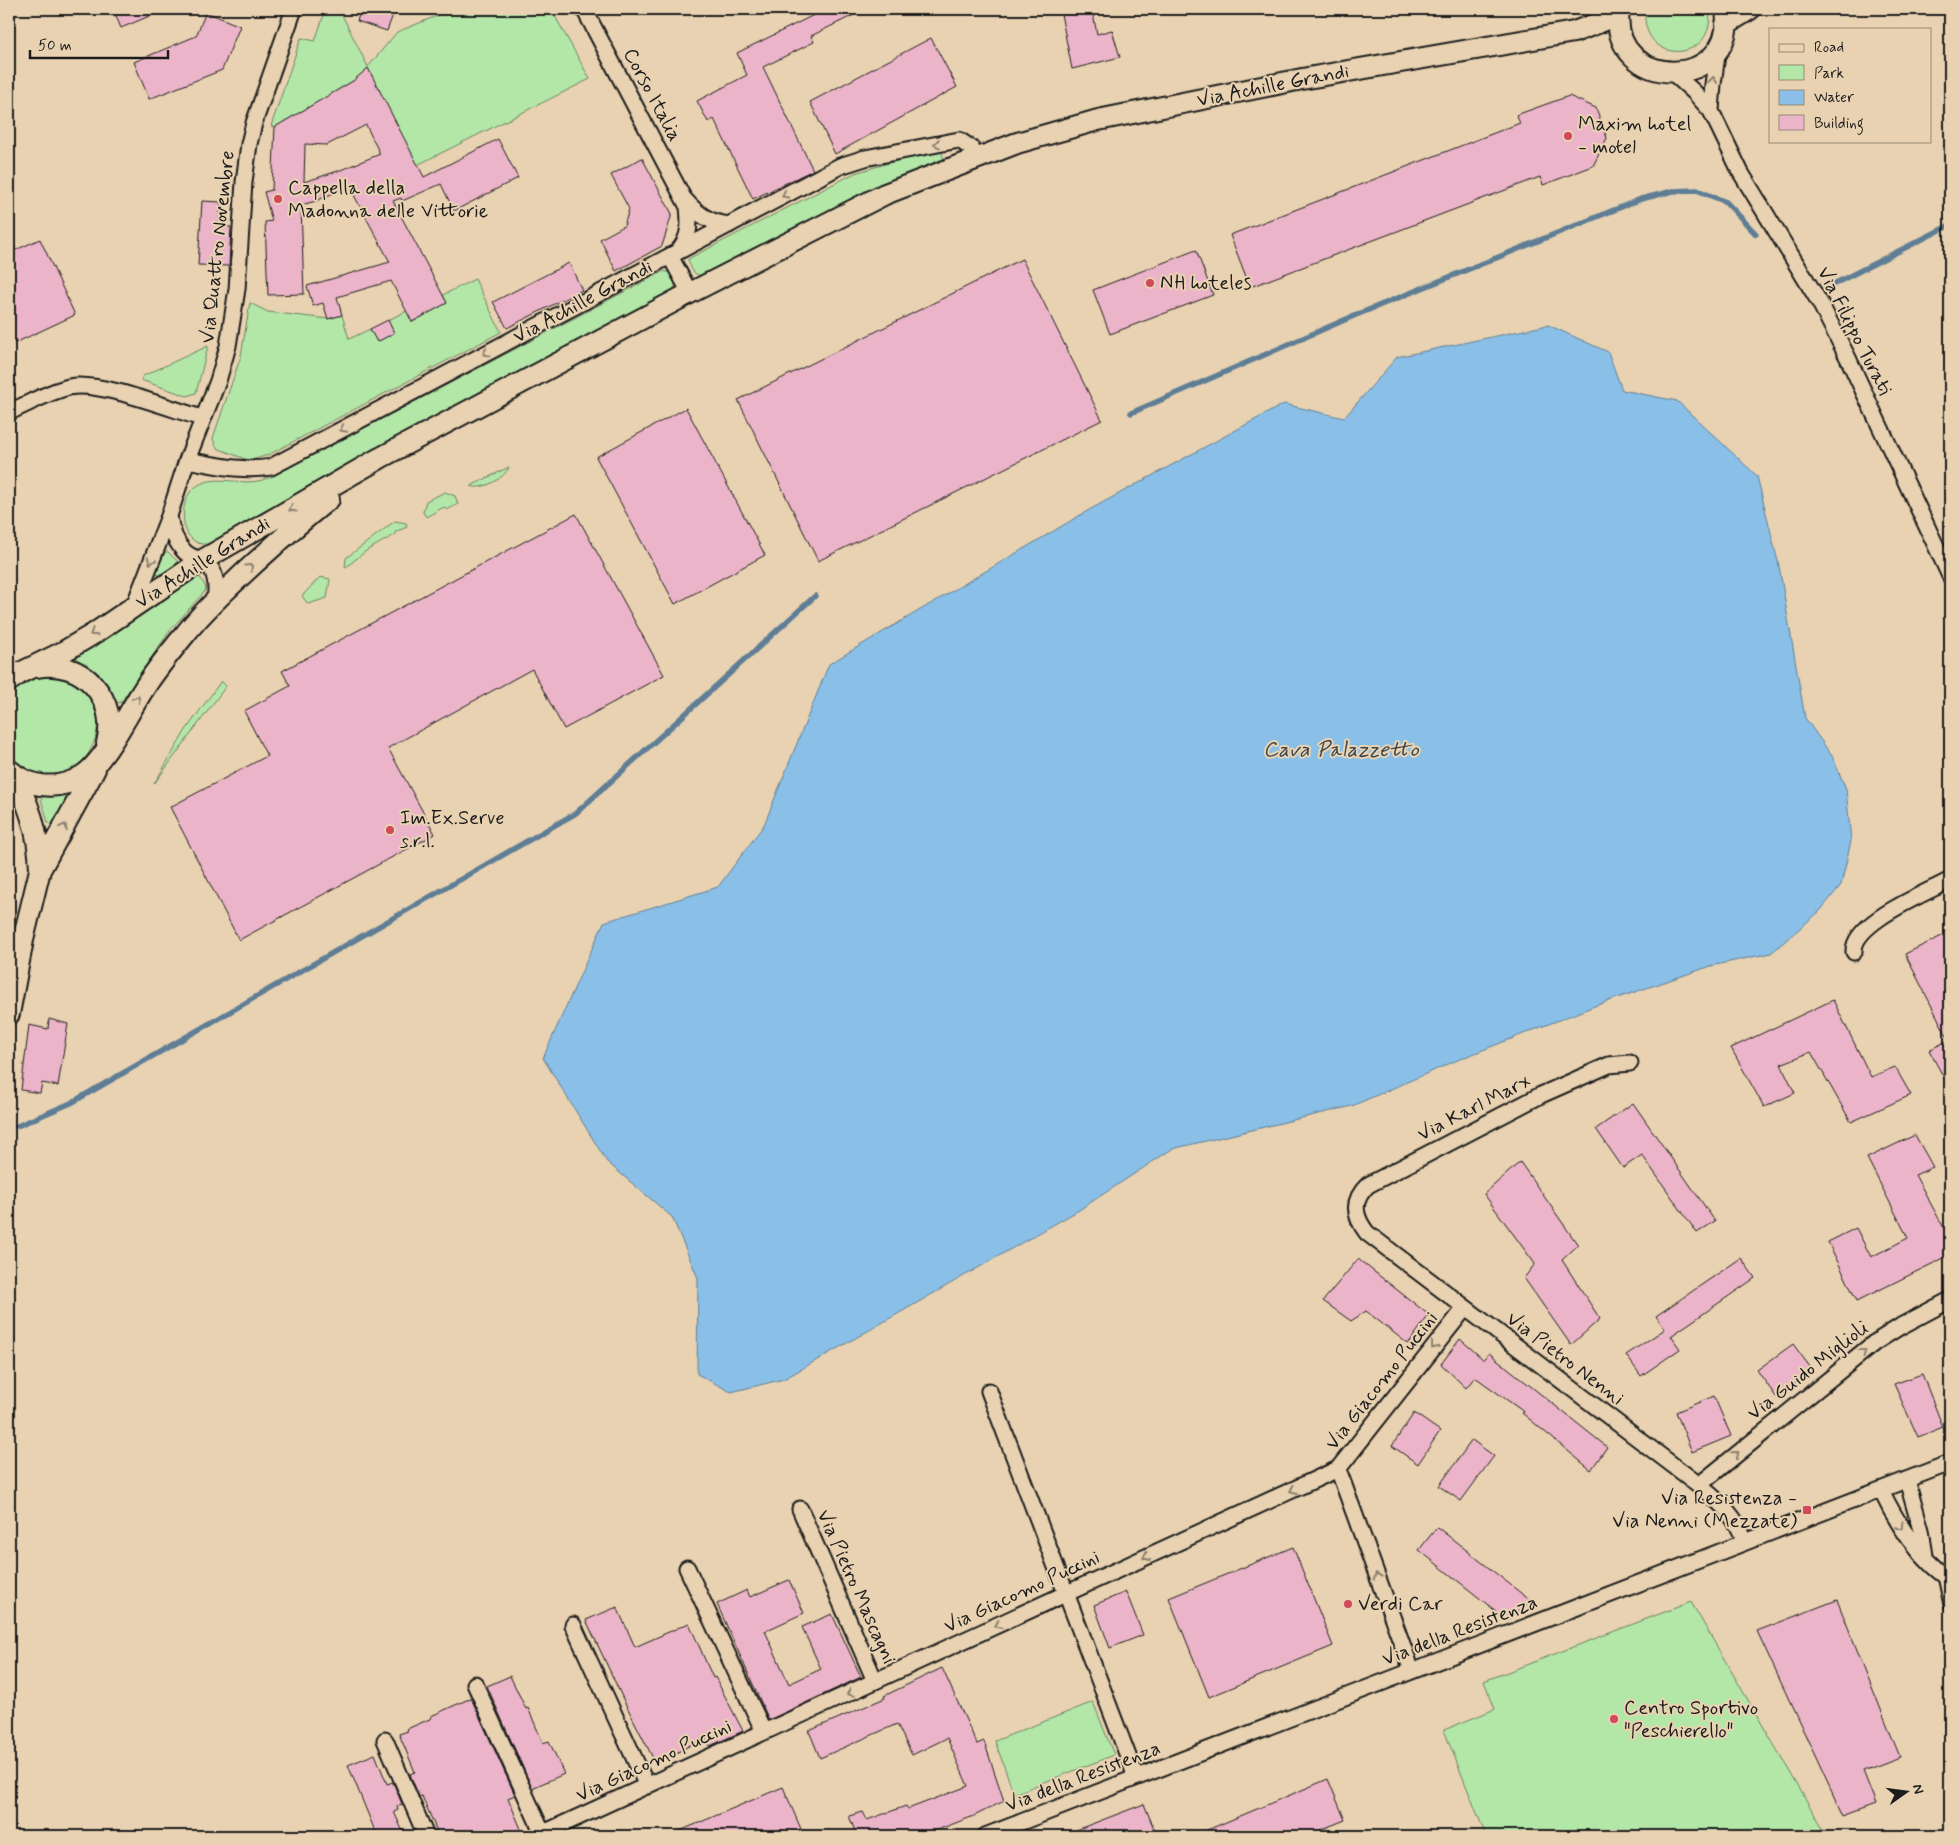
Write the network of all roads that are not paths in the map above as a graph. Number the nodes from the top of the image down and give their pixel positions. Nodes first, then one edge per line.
1 (294, 9) edge
2 (584, 9) edge
3 (1750, 9) edge
4 (1619, 10) edge
5 (1726, 16) edge
6 (1574, 32) junction
7 (1623, 41) junction
8 (1718, 48) junction
9 (1673, 73) junction
10 (1712, 111) junction
11 (977, 158) junction
12 (685, 200) junction
13 (729, 225) junction
14 (673, 254) junction
15 (690, 293) junction
16 (9, 412) edge
17 (202, 418) junction
18 (380, 458) junction
19 (187, 460) junction
20 (169, 516) junction
21 (201, 561) junction
22 (1950, 576) edge
23 (215, 601) junction
24 (134, 606) junction
25 (28, 669) junction
26 (9, 676) edge
27 (9, 681) edge
28 (102, 755) junction
29 (9, 770) edge
30 (40, 870) junction
31 (1950, 880) edge
32 (1854, 952) dead end
33 (9, 1014) edge
34 (1630, 1063) dead end
35 (1356, 1212) joint
36 (1950, 1300) edge
37 (1465, 1308) junction
38 (989, 1391) dead end
39 (1950, 1463) edge
40 (1338, 1470) junction
41 (1907, 1480) junction
42 (1699, 1485) junction
43 (1881, 1490) junction
44 (800, 1509) dead end
45 (1745, 1542) junction
46 (1926, 1557) junction
47 (687, 1568) dead end
48 (1947, 1577) edge
49 (1066, 1594) junction
50 (1950, 1605) edge
51 (573, 1625) dead end
52 (1412, 1670) junction
53 (875, 1681) junction
54 (475, 1684) dead end
55 (764, 1732) junction
56 (385, 1740) dead end
57 (1136, 1778) junction
58 (647, 1786) junction
59 (540, 1835) edge
60 (426, 1836) edge
61 (985, 1836) edge

1 - 17 street, Via Quattro Novembre
2 - 12 street, Corso Italia
3 - 5 main road, Via Achille Grandi
4 - 6 main road, Via Achille Grandi
4 - 7 main road, Via Achille Grandi
5 - 8 main road, Via Achille Grandi
6 - 7 main road, Via Achille Grandi
6 - 11 main road, Via Achille Grandi
7 - 9 main road, Via Achille Grandi
8 - 9 main road, Via Achille Grandi
10 -> 8 street, Via Filippo Turati
9 - 10 street, Via Filippo Turati
10 - 22 street, Via Filippo Turati
11 -> 13 street, Via Achille Grandi
11 - 15 main road, Via Achille Grandi
12 - 13 street, Corso Italia
12 - 14 street, Corso Italia
13 - 14 street, Via Achille Grandi
14 - 15 street
14 -> 19 street, Via Achille Grandi
15 - 18 main road, Via Achille Grandi
16 - 17 street
17 - 19 street, Via Quattro Novembre
18 -> 21 main road, Via Achille Grandi
23 -> 18 main road, Via Achille Grandi
19 - 20 street, Via Quattro Novembre
20 - 21 street
20 -> 24 street, Via Quattro Novembre
21 - 23 street
21 - 24 main road, Via Achille Grandi
28 -> 23 main road, Via Achille Grandi
24 -> 25 main road, Via Achille Grandi
25 - 26 main road
25 - 27 main road, Via Achille Grandi
25 - 28 main road, Via Achille Grandi
28 - 29 main road, Via Achille Grandi
30 -> 28 main road
29 - 30 main road
30 - 33 main road
31 - 32 street
34 - 35 street, Via Karl Marx
35 - 37 street, Via Pietro Nenni
42 -> 36 street, Via Guido Miglioli
37 -> 40 street, Via Giacomo Puccini
37 - 42 street, Via Pietro Nenni
38 - 49 street
39 - 41 street, Via della Resistenza
40 -> 49 street, Via Giacomo Puccini
52 -> 40 street
41 - 43 street, Via della Resistenza
41 - 46 street
42 - 45 street, Via Pietro Nenni
43 - 45 street, Via della Resistenza
43 -> 46 street
44 - 53 street, Via Pietro Mascagni
45 - 52 street, Via della Resistenza
46 - 48 street
47 - 55 street
48 - 50 street
49 -> 53 street, Via Giacomo Puccini
49 - 57 street
51 - 58 street
52 - 57 street, Via della Resistenza
53 -> 55 street, Via Giacomo Puccini
54 - 59 street
55 - 58 street, Via Giacomo Puccini
56 - 60 street
57 - 61 street, Via della Resistenza
58 - 59 street, Via Giacomo Puccini

